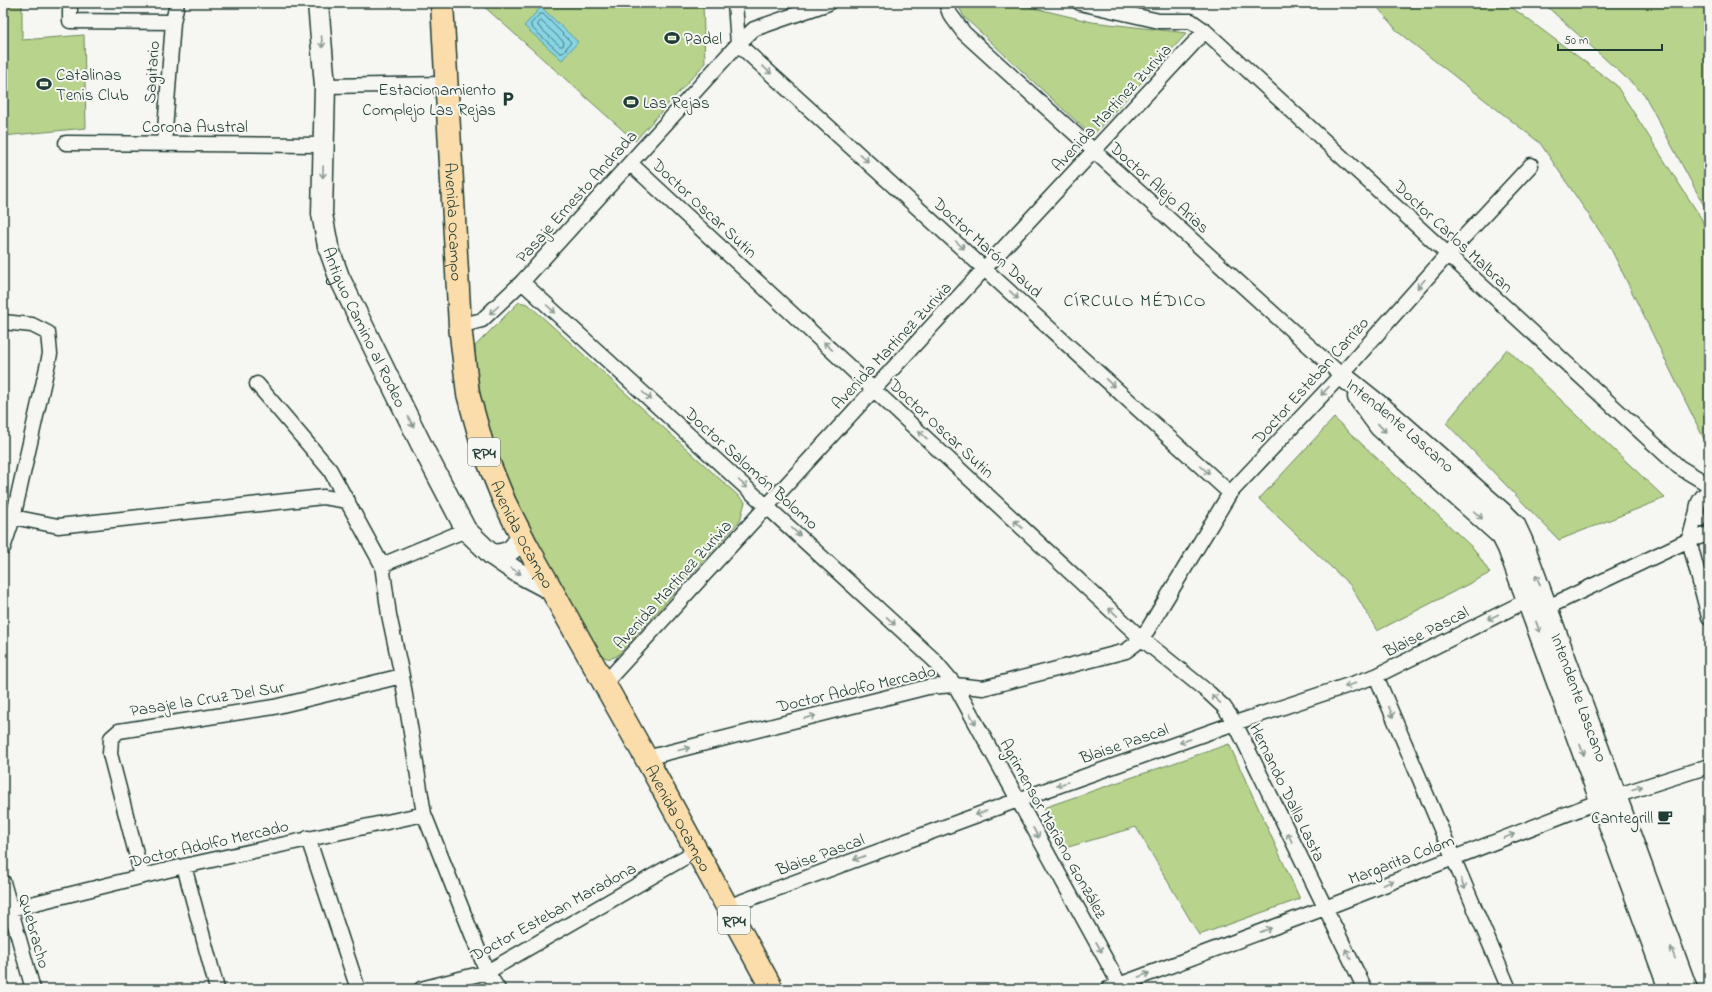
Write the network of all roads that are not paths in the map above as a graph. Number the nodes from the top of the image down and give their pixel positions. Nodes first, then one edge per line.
1 (70, 3) edge
2 (177, 3) edge
3 (318, 3) edge
4 (442, 3) edge
5 (735, 3) edge
6 (829, 3) edge
7 (946, 3) edge
8 (1080, 3) edge
9 (173, 22) junction
10 (1205, 31) junction
11 (738, 44) junction
12 (446, 84) junction
13 (325, 86) junction
14 (66, 143) dead end
15 (164, 144) junction
16 (324, 145) junction
17 (1094, 151) junction
18 (630, 163) junction
19 (1531, 165) dead end
20 (1447, 255) junction
21 (985, 268) junction
22 (522, 282) junction
23 (3, 322) edge
24 (460, 326) junction
25 (1341, 375) junction
26 (257, 384) dead end
27 (874, 390) junction
28 (1679, 466) junction
29 (1709, 485) edge
30 (1230, 493) junction
31 (348, 501) junction
32 (1702, 501) edge
33 (767, 506) junction
34 (8, 516) edge
35 (466, 530) junction
36 (1709, 530) edge
37 (1709, 534) edge
38 (521, 535) junction
39 (1690, 540) junction
40 (3, 548) edge
41 (492, 555) junction
42 (382, 565) junction
43 (553, 591) junction
44 (1528, 600) junction
45 (1548, 607) junction
46 (1709, 617) edge
47 (1142, 639) junction
48 (402, 676) junction
49 (1376, 676) junction
50 (604, 684) junction
51 (955, 685) junction
52 (1235, 723) junction
53 (646, 758) junction
54 (1709, 766) edge
55 (1609, 798) junction
56 (1018, 800) junction
57 (424, 814) junction
58 (308, 838) junction
59 (696, 852) junction
60 (1452, 858) junction
61 (184, 866) junction
62 (142, 876) junction
63 (3, 882) edge
64 (727, 907) junction
65 (1325, 908) junction
66 (7, 910) edge
67 (487, 972) junction
68 (1117, 987) edge
69 (33, 989) edge
70 (217, 989) edge
71 (358, 989) edge
72 (421, 989) edge
73 (498, 989) edge
74 (772, 989) edge
75 (1365, 989) edge
76 (1508, 989) edge
77 (1669, 989) edge
78 (1687, 989) edge

1 - 9 street
2 - 9 street, Sagitario
3 -> 13 main road, Antiguo Camino al Rodeo
4 - 12 main road, Avenida Ocampo / RP4
5 - 11 street
6 - 11 street, Pasaje Ernesto Andrada
7 - 17 street, Doctor Alejo Arias
8 - 10 street
9 - 15 street, Sagitario
10 - 17 street, Avenida Martinez Zurivia
10 - 20 street, Doctor Carlos Malbran
11 - 18 street, Pasaje Ernesto Andrada
11 -> 21 street, Doctor Marón Daud
12 - 13 street
12 - 24 main road, Avenida Ocampo / RP4
13 - 16 main road, Antiguo Camino al Rodeo
14 - 15 street, Corona Austral
15 - 16 street, Corona Austral
16 -> 35 main road, Antiguo Camino al Rodeo
17 - 21 street, Avenida Martinez Zurivia
17 - 25 street, Doctor Alejo Arias
18 - 22 street, Pasaje Ernesto Andrada
27 -> 18 street, Doctor Oscar Sutin
19 - 20 street, Doctor Esteban Carrizo
20 -> 25 street, Doctor Esteban Carrizo
20 - 28 street, Doctor Carlos Malbran
21 - 27 street, Avenida Martinez Zurivia
21 -> 30 street, Doctor Marón Daud
22 -> 24 street, Pasaje Ernesto Andrada
22 -> 33 street, Doctor Salomón Bolomo
23 - 34 street
24 - 38 main road, Avenida Ocampo / RP4
25 -> 30 street, Doctor Esteban Carrizo
25 -> 44 main road, Intendente Lascano
45 -> 25 main road, Intendente Lascano
26 - 31 street
27 - 33 street, Avenida Martinez Zurivia
47 -> 27 street, Doctor Oscar Sutin
28 - 29 street, Doctor Carlos Malbran
28 - 32 street, Doctor Carlos Malbran
30 - 47 street, Doctor Esteban Carrizo
31 - 34 street
31 - 42 street
32 - 36 street, Doctor Carlos Malbran
32 - 39 street
33 - 50 street, Avenida Martinez Zurivia
33 -> 51 street, Doctor Salomón Bolomo
34 - 40 street
35 - 41 main road, Antiguo Camino al Rodeo
35 - 42 street
37 - 39 street
38 - 41 main road
38 - 43 main road, Avenida Ocampo / RP4
39 - 45 street
39 - 46 street
41 -> 43 main road, Antiguo Camino al Rodeo
42 - 48 street
43 - 50 main road, Avenida Ocampo / RP4
44 - 45 street
44 -> 49 street, Blaise Pascal
44 -> 55 main road, Intendente Lascano
45 - 55 main road, Intendente Lascano
47 - 51 street, Doctor Adolfo Mercado
52 -> 47 street, Hernando Dalla Lasta
48 - 57 street
48 - 62 street, Pasaje la Cruz Del Sur
49 -> 52 street, Blaise Pascal
49 -> 60 street
50 - 53 main road, Avenida Ocampo / RP4
53 -> 51 street, Doctor Adolfo Mercado
51 -> 56 street, Agrimensor Mariano González
52 -> 56 street, Blaise Pascal
65 -> 52 street, Hernando Dalla Lasta
53 - 59 main road, Avenida Ocampo / RP4
55 -> 54 street, Margarita Colom
60 -> 55 street, Margarita Colom
55 - 77 main road, Intendente Lascano
78 -> 55 main road, Intendente Lascano
56 -> 64 street, Blaise Pascal
56 -> 68 street, Agrimensor Mariano González
57 - 58 street, Doctor Adolfo Mercado
57 - 67 street
58 - 61 street, Doctor Adolfo Mercado
58 - 71 street
59 - 64 main road, Avenida Ocampo / RP4
59 - 67 street, Doctor Esteban Maradona
65 -> 60 street, Margarita Colom
60 -> 76 street
61 - 62 street, Doctor Adolfo Mercado
61 - 70 street
62 - 66 street, Doctor Adolfo Mercado
63 - 66 street, Quebracho
64 - 74 main road, Avenida Ocampo / RP4
68 -> 65 street, Margarita Colom
75 -> 65 street, Hernando Dalla Lasta
66 - 69 street, Quebracho
67 - 72 street, Doctor Esteban Maradona
67 - 73 street

